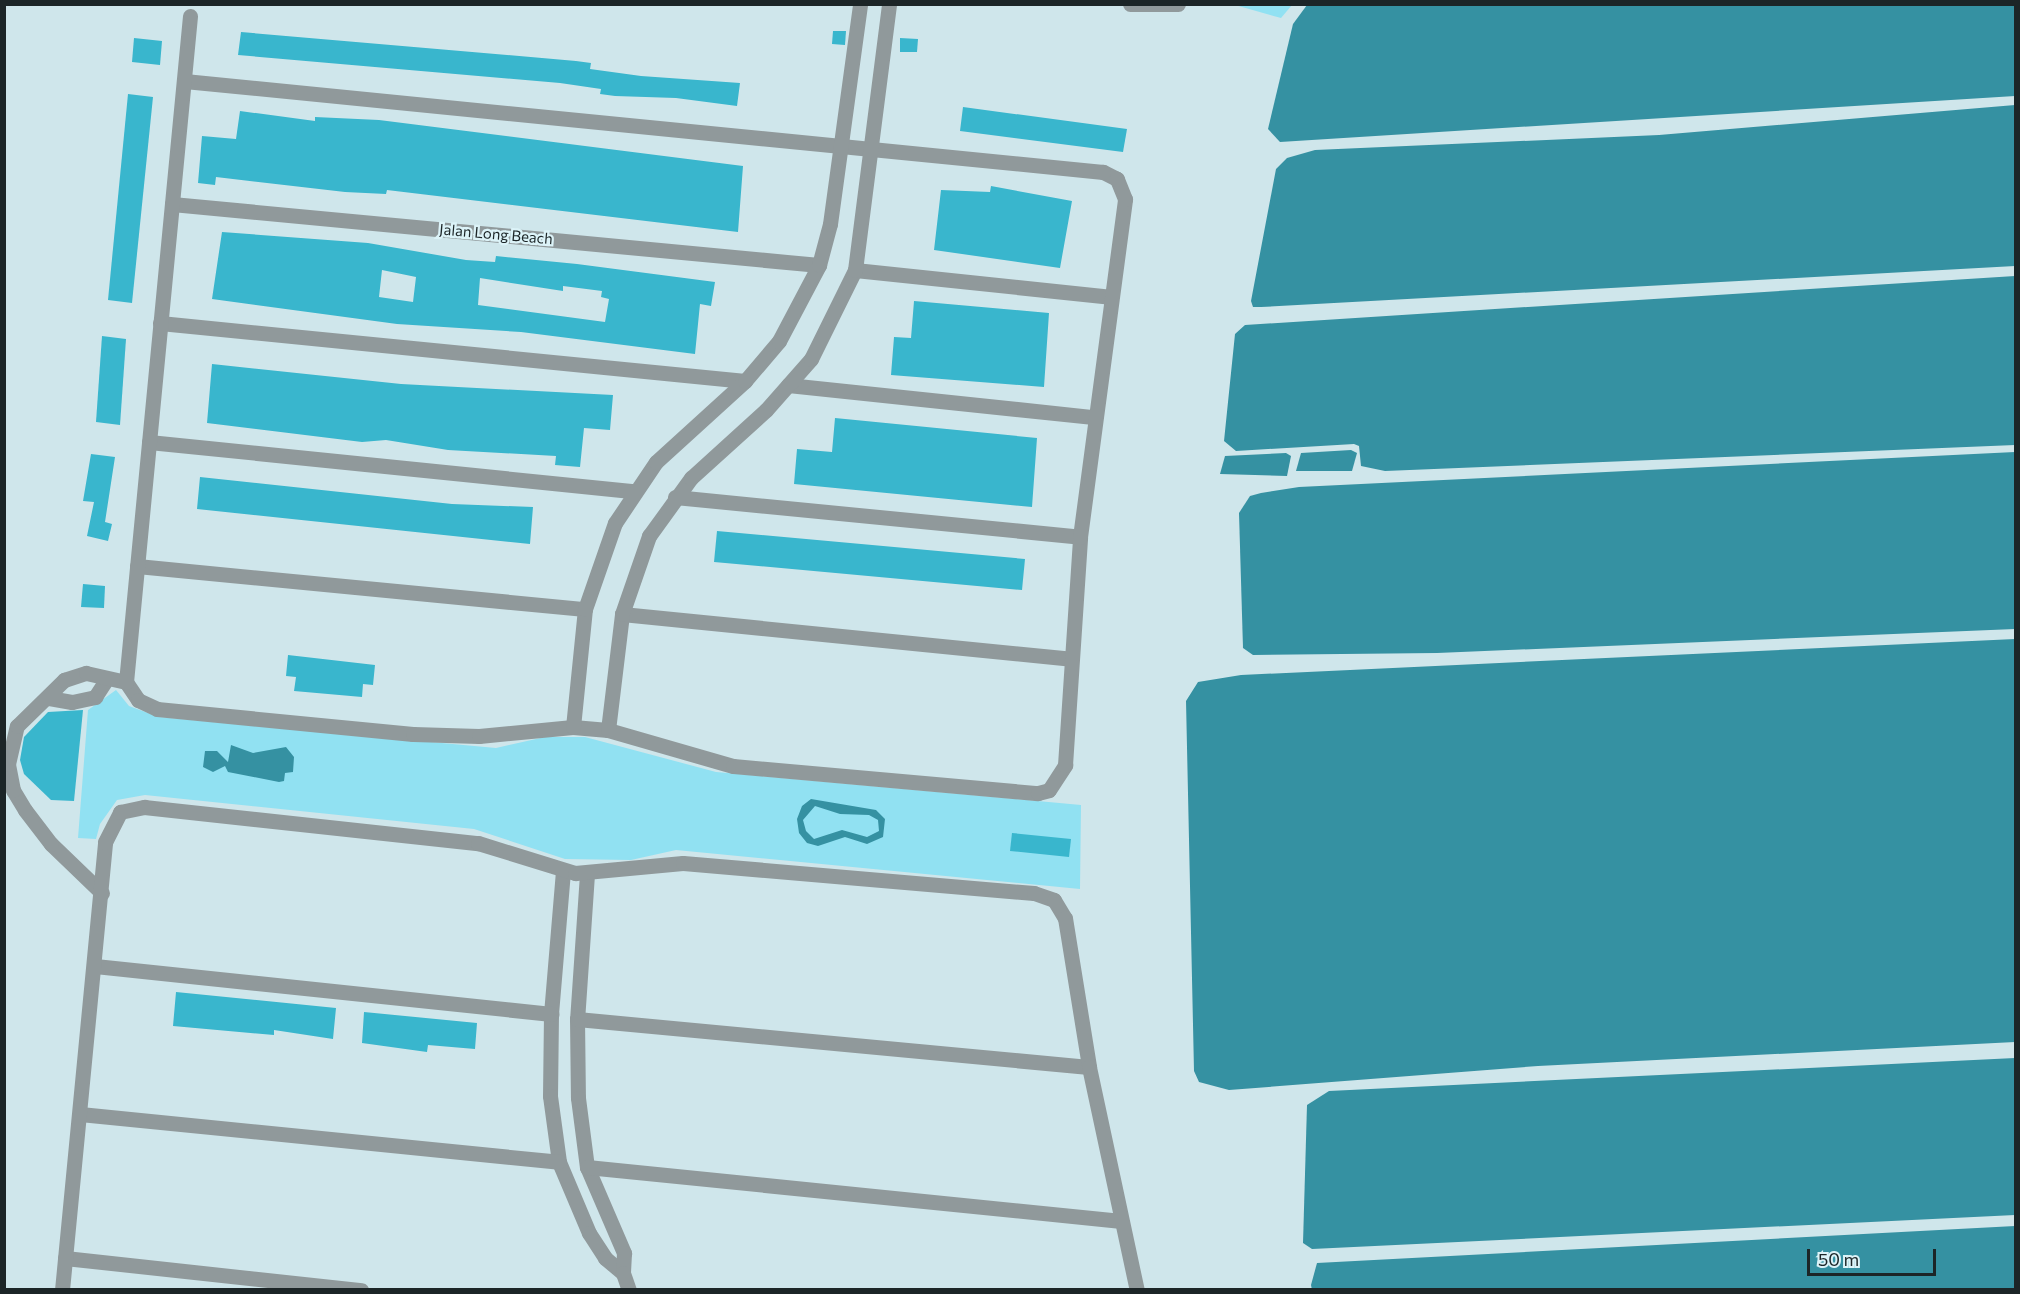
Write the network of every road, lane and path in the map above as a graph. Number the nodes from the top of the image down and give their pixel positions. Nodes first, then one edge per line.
1 (860, 4) edge
2 (889, 4) edge
3 (1130, 4) edge
4 (1178, 4) edge
5 (190, 16) dead end
6 (184, 81) junction
7 (839, 143) junction
8 (872, 147) junction
9 (172, 204) junction
10 (819, 265) junction
11 (855, 270) junction
12 (1110, 297) junction
13 (160, 323) junction
14 (745, 381) junction
15 (788, 385) junction
16 (1093, 417) junction
17 (149, 442) junction
18 (634, 491) junction
19 (675, 497) junction
20 (1080, 537) junction
21 (137, 566) junction
22 (585, 609) junction
23 (622, 614) junction
24 (1071, 659) junction
25 (106, 680) junction
26 (126, 682) junction
27 (49, 698) junction
28 (573, 727) junction
29 (608, 730) junction
30 (8, 739) edge
31 (6, 764) edge
32 (563, 871) junction
33 (588, 874) junction
34 (102, 893) junction
35 (95, 966) junction
36 (551, 1014) junction
37 (577, 1019) junction
38 (1089, 1067) junction
39 (80, 1114) junction
40 (559, 1162) junction
41 (587, 1167) junction
42 (1121, 1221) junction
43 (65, 1258) junction
44 (623, 1273) junction
45 (62, 1290) edge
46 (361, 1290) edge
47 (629, 1290) edge
48 (1137, 1290) edge

1 - 7 street
2 - 8 street
3 - 4 street
5 - 6 street
6 - 7 street
6 - 9 street
7 - 8 street
7 - 10 street
8 - 11 street
8 - 12 street
9 - 10 street, Jalan Long Beach
9 - 13 street
10 - 14 street
11 - 12 street
11 - 15 street
12 - 16 street
13 - 14 street
13 - 17 street
14 - 18 street
15 - 16 street
15 - 19 street
16 - 20 street
17 - 18 street
17 - 21 street
18 - 22 street
19 - 20 street
19 - 23 street
20 - 24 street
21 - 22 street
21 - 26 street
22 - 28 street
23 - 24 street
23 - 29 street
24 - 29 street
25 - 26 street
25 - 27 street
25 - 27 street
26 - 28 street
27 - 30 street
28 - 29 street
30 - 31 street
31 - 34 street
32 - 33 street
32 - 34 street
32 - 36 street
33 - 37 street
33 - 38 street
34 - 35 street
35 - 36 street
35 - 39 street
36 - 40 street
37 - 38 street
37 - 41 street
38 - 42 street
39 - 40 street
39 - 43 street
40 - 44 street
41 - 42 street
41 - 44 street
42 - 48 street
43 - 45 street
43 - 46 street
44 - 47 street

